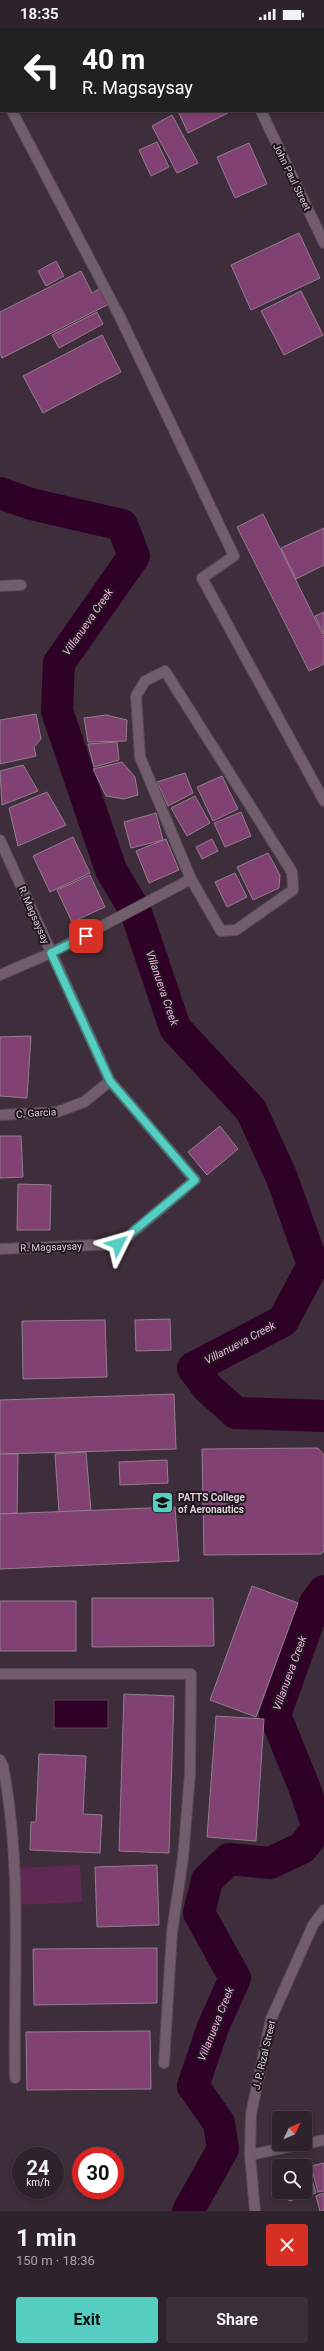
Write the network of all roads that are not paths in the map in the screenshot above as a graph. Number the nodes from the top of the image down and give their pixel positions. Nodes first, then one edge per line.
1 (13, 112) edge
2 (261, 112) edge
3 (324, 243) edge
4 (22, 585) dead end
5 (0, 586) edge
6 (324, 801) edge
7 (1, 844) edge
8 (191, 879) junction
9 (51, 953) junction
10 (0, 975) edge
11 (110, 1081) junction
12 (0, 1115) edge
13 (0, 1249) edge
14 (0, 1674) edge
15 (0, 1760) edge
16 (324, 1910) edge
17 (164, 2063) dead end
18 (15, 2078) dead end
19 (324, 2140) edge
20 (312, 2142) edge
21 (272, 2150) edge
22 (250, 2154) junction
23 (255, 2211) edge

1 - 6 street
2 - 3 street, John Paul Street
4 - 5 street
7 - 9 street, R. Magsaysay
8 - 8 street
8 - 9 street
9 - 10 street
9 - 11 street, R. Magsaysay
11 - 12 street, C. Garcia
11 - 13 street, R. Magsaysay
14 - 17 street
15 - 18 street
16 - 22 street, J. P. Rizal Street
19 - 20 street
21 - 22 street
22 - 23 street, J. P. Rizal Street

